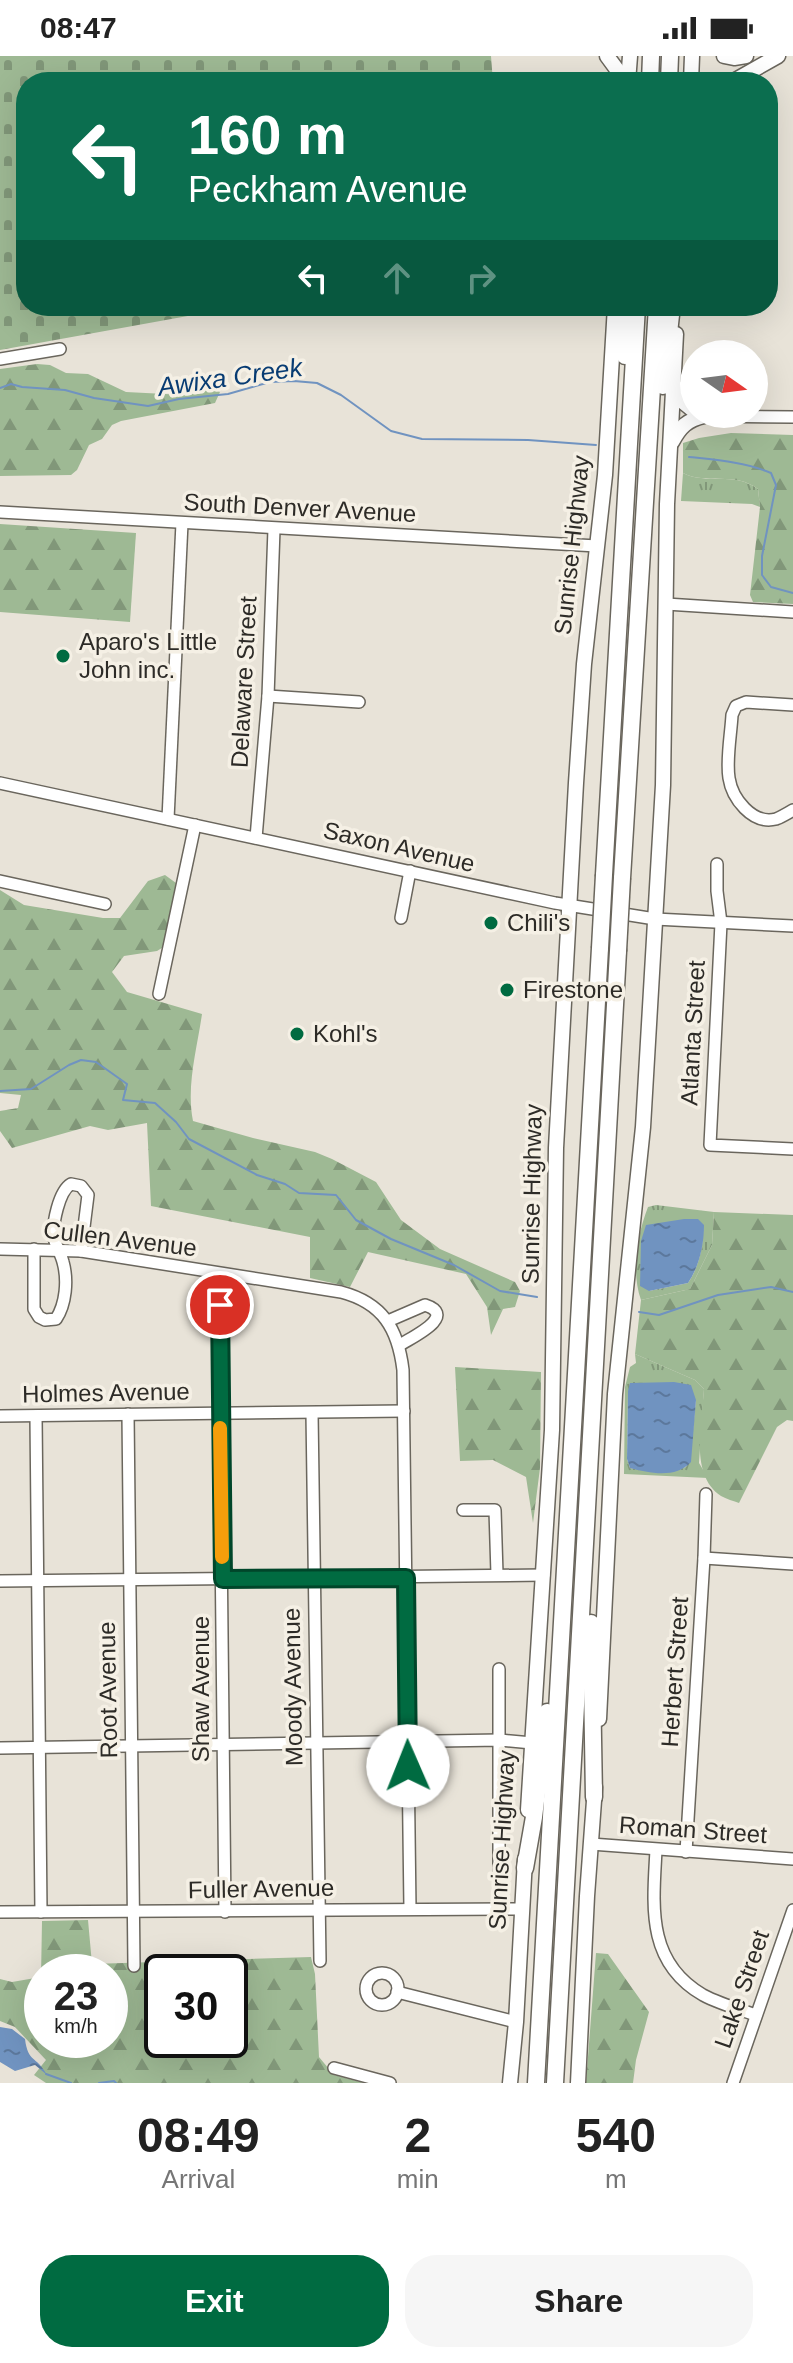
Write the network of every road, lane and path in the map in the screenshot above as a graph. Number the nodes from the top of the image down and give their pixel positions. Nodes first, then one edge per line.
1 (724, 56) edge
2 (746, 56) edge
3 (778, 56) edge
4 (751, 72) edge
5 (614, 316) edge
6 (624, 316) edge
7 (636, 316) edge
8 (656, 316) edge
9 (674, 316) edge
10 (675, 316) edge
11 (60, 349) dead end
12 (0, 359) edge
13 (673, 381) junction
14 (680, 396) edge
15 (768, 416) edge
16 (793, 417) edge
17 (680, 428) edge
18 (670, 446) junction
19 (629, 450) junction
20 (649, 454) junction
21 (0, 512) edge
22 (182, 523) junction
23 (274, 529) junction
24 (597, 546) junction
25 (666, 604) junction
26 (793, 612) edge
27 (268, 696) junction
28 (359, 702) dead end
29 (793, 705) edge
30 (0, 783) edge
31 (793, 810) edge
32 (168, 819) junction
33 (195, 825) junction
34 (256, 838) junction
35 (717, 864) dead end
36 (410, 871) junction
37 (0, 881) edge
38 (105, 904) dead end
39 (569, 906) junction
40 (401, 918) dead end
41 (655, 919) junction
42 (721, 923) junction
43 (793, 926) edge
44 (159, 994) dead end
45 (793, 1149) edge
46 (0, 1249) edge
47 (34, 1249) junction
48 (59, 1249) junction
49 (81, 1251) junction
50 (225, 1275) junction
51 (388, 1321) junction
52 (400, 1345) junction
53 (404, 1411) junction
54 (312, 1413) junction
55 (128, 1414) junction
56 (220, 1414) junction
57 (0, 1416) edge
58 (36, 1416) junction
59 (706, 1494) dead end
60 (463, 1510) dead end
61 (585, 1537) junction
62 (704, 1558) junction
63 (793, 1564) edge
64 (497, 1574) junction
65 (544, 1575) junction
66 (406, 1578) junction
67 (223, 1579) junction
68 (314, 1579) junction
69 (129, 1580) junction
70 (0, 1581) edge
71 (38, 1581) junction
72 (560, 1664) junction
73 (499, 1669) dead end
74 (500, 1740) junction
75 (407, 1742) junction
76 (532, 1743) junction
77 (316, 1744) junction
78 (223, 1746) junction
79 (131, 1747) junction
80 (0, 1748) edge
81 (39, 1748) junction
82 (594, 1797) junction
83 (591, 1844) junction
84 (656, 1850) junction
85 (686, 1852) junction
86 (793, 1859) edge
87 (525, 1868) junction
88 (499, 1869) dead end
89 (410, 1909) junction
90 (522, 1909) junction
91 (793, 1910) edge
92 (319, 1911) junction
93 (0, 1912) edge
94 (41, 1912) junction
95 (225, 1912) junction
96 (132, 1913) junction
97 (320, 1961) dead end
98 (134, 1966) dead end
99 (397, 1992) dead end
100 (756, 2015) junction
101 (516, 2022) junction
102 (334, 2068) dead end
103 (390, 2083) edge
104 (510, 2083) edge
105 (536, 2083) edge
106 (555, 2083) edge
107 (578, 2083) edge
108 (733, 2083) edge

1 - 2 main road
3 - 4 main road
5 - 24 main road, Sunrise Highway
6 - 19 highway
7 - 19 highway, Sunrise Highway
8 - 20 highway
9 - 20 highway
10 - 13 main road
11 - 12 street
13 - 14 main road
13 - 18 main road
15 - 16 street
17 - 18 main road
18 - 25 main road
19 - 72 highway, Sunrise Highway, bridge
20 - 61 highway, bridge
21 - 22 street, South Denver Avenue
22 - 23 street, South Denver Avenue
22 - 32 street
23 - 24 street, South Denver Avenue
23 - 27 street, Delaware Street
24 - 39 main road, Sunrise Highway
25 - 26 street
25 - 41 main road
27 - 28 street
27 - 34 street, Delaware Street
29 - 31 street
30 - 32 street, Saxon Avenue
32 - 33 street, Saxon Avenue
33 - 34 street, Saxon Avenue
33 - 44 street
34 - 36 street, Saxon Avenue
35 - 42 street, Atlanta Street
36 - 39 street, Saxon Avenue
36 - 40 street
37 - 38 street
39 - 41 street, Saxon Avenue
39 - 65 main road, Sunrise Highway
41 - 42 street, Saxon Avenue
41 - 82 main road
42 - 43 street, Saxon Avenue
42 - 45 street, Atlanta Street
46 - 47 street, Cullen Avenue
47 - 48 street, Cullen Avenue
47 - 48 street
48 - 49 street, Cullen Avenue
48 - 49 street
49 - 50 street, Cullen Avenue
50 - 51 street, Cullen Avenue
50 - 56 street, Shaw Avenue
51 - 52 street, Cullen Avenue
51 - 52 street
52 - 53 street
53 - 54 street, Holmes Avenue
53 - 66 street
54 - 56 street, Holmes Avenue
54 - 68 street, Moody Avenue
55 - 56 street, Holmes Avenue
55 - 58 street, Holmes Avenue
55 - 69 street, Root Avenue
56 - 67 street, Shaw Avenue
57 - 58 street, Holmes Avenue
58 - 71 street
59 - 62 street, Herbert Street
60 - 64 street
61 - 82 highway
61 - 106 highway
62 - 63 street
62 - 85 street, Herbert Street
64 - 65 street
64 - 66 street
65 - 76 main road, Sunrise Highway
66 - 68 street
66 - 75 street
67 - 68 street
67 - 69 street
67 - 78 street, Shaw Avenue
68 - 77 street, Moody Avenue
69 - 71 street
69 - 79 street, Root Avenue
70 - 71 street
71 - 81 street
72 - 87 highway
72 - 105 highway, Sunrise Highway
73 - 74 street
74 - 75 street
74 - 76 street
74 - 88 street
75 - 77 street
75 - 89 street
76 - 87 main road, Sunrise Highway
77 - 78 street
77 - 92 street, Moody Avenue
78 - 79 street
78 - 95 street, Shaw Avenue
79 - 81 street
79 - 96 street, Root Avenue
80 - 81 street
81 - 94 street
82 - 83 main road
83 - 84 street, Roman Street
83 - 107 main road
84 - 85 street, Roman Street
84 - 100 street
85 - 86 street, Roman Street
87 - 90 main road, Sunrise Highway
89 - 90 street, Fuller Avenue
89 - 92 street, Fuller Avenue
90 - 101 main road, Sunrise Highway
91 - 100 street, Lake Street
92 - 95 street, Fuller Avenue
92 - 97 street, Moody Avenue
93 - 94 street, Fuller Avenue
94 - 96 street, Fuller Avenue
95 - 96 street, Fuller Avenue
96 - 98 street, Root Avenue
99 - 101 street
100 - 108 street, Lake Street
101 - 104 main road, Sunrise Highway
102 - 103 street

